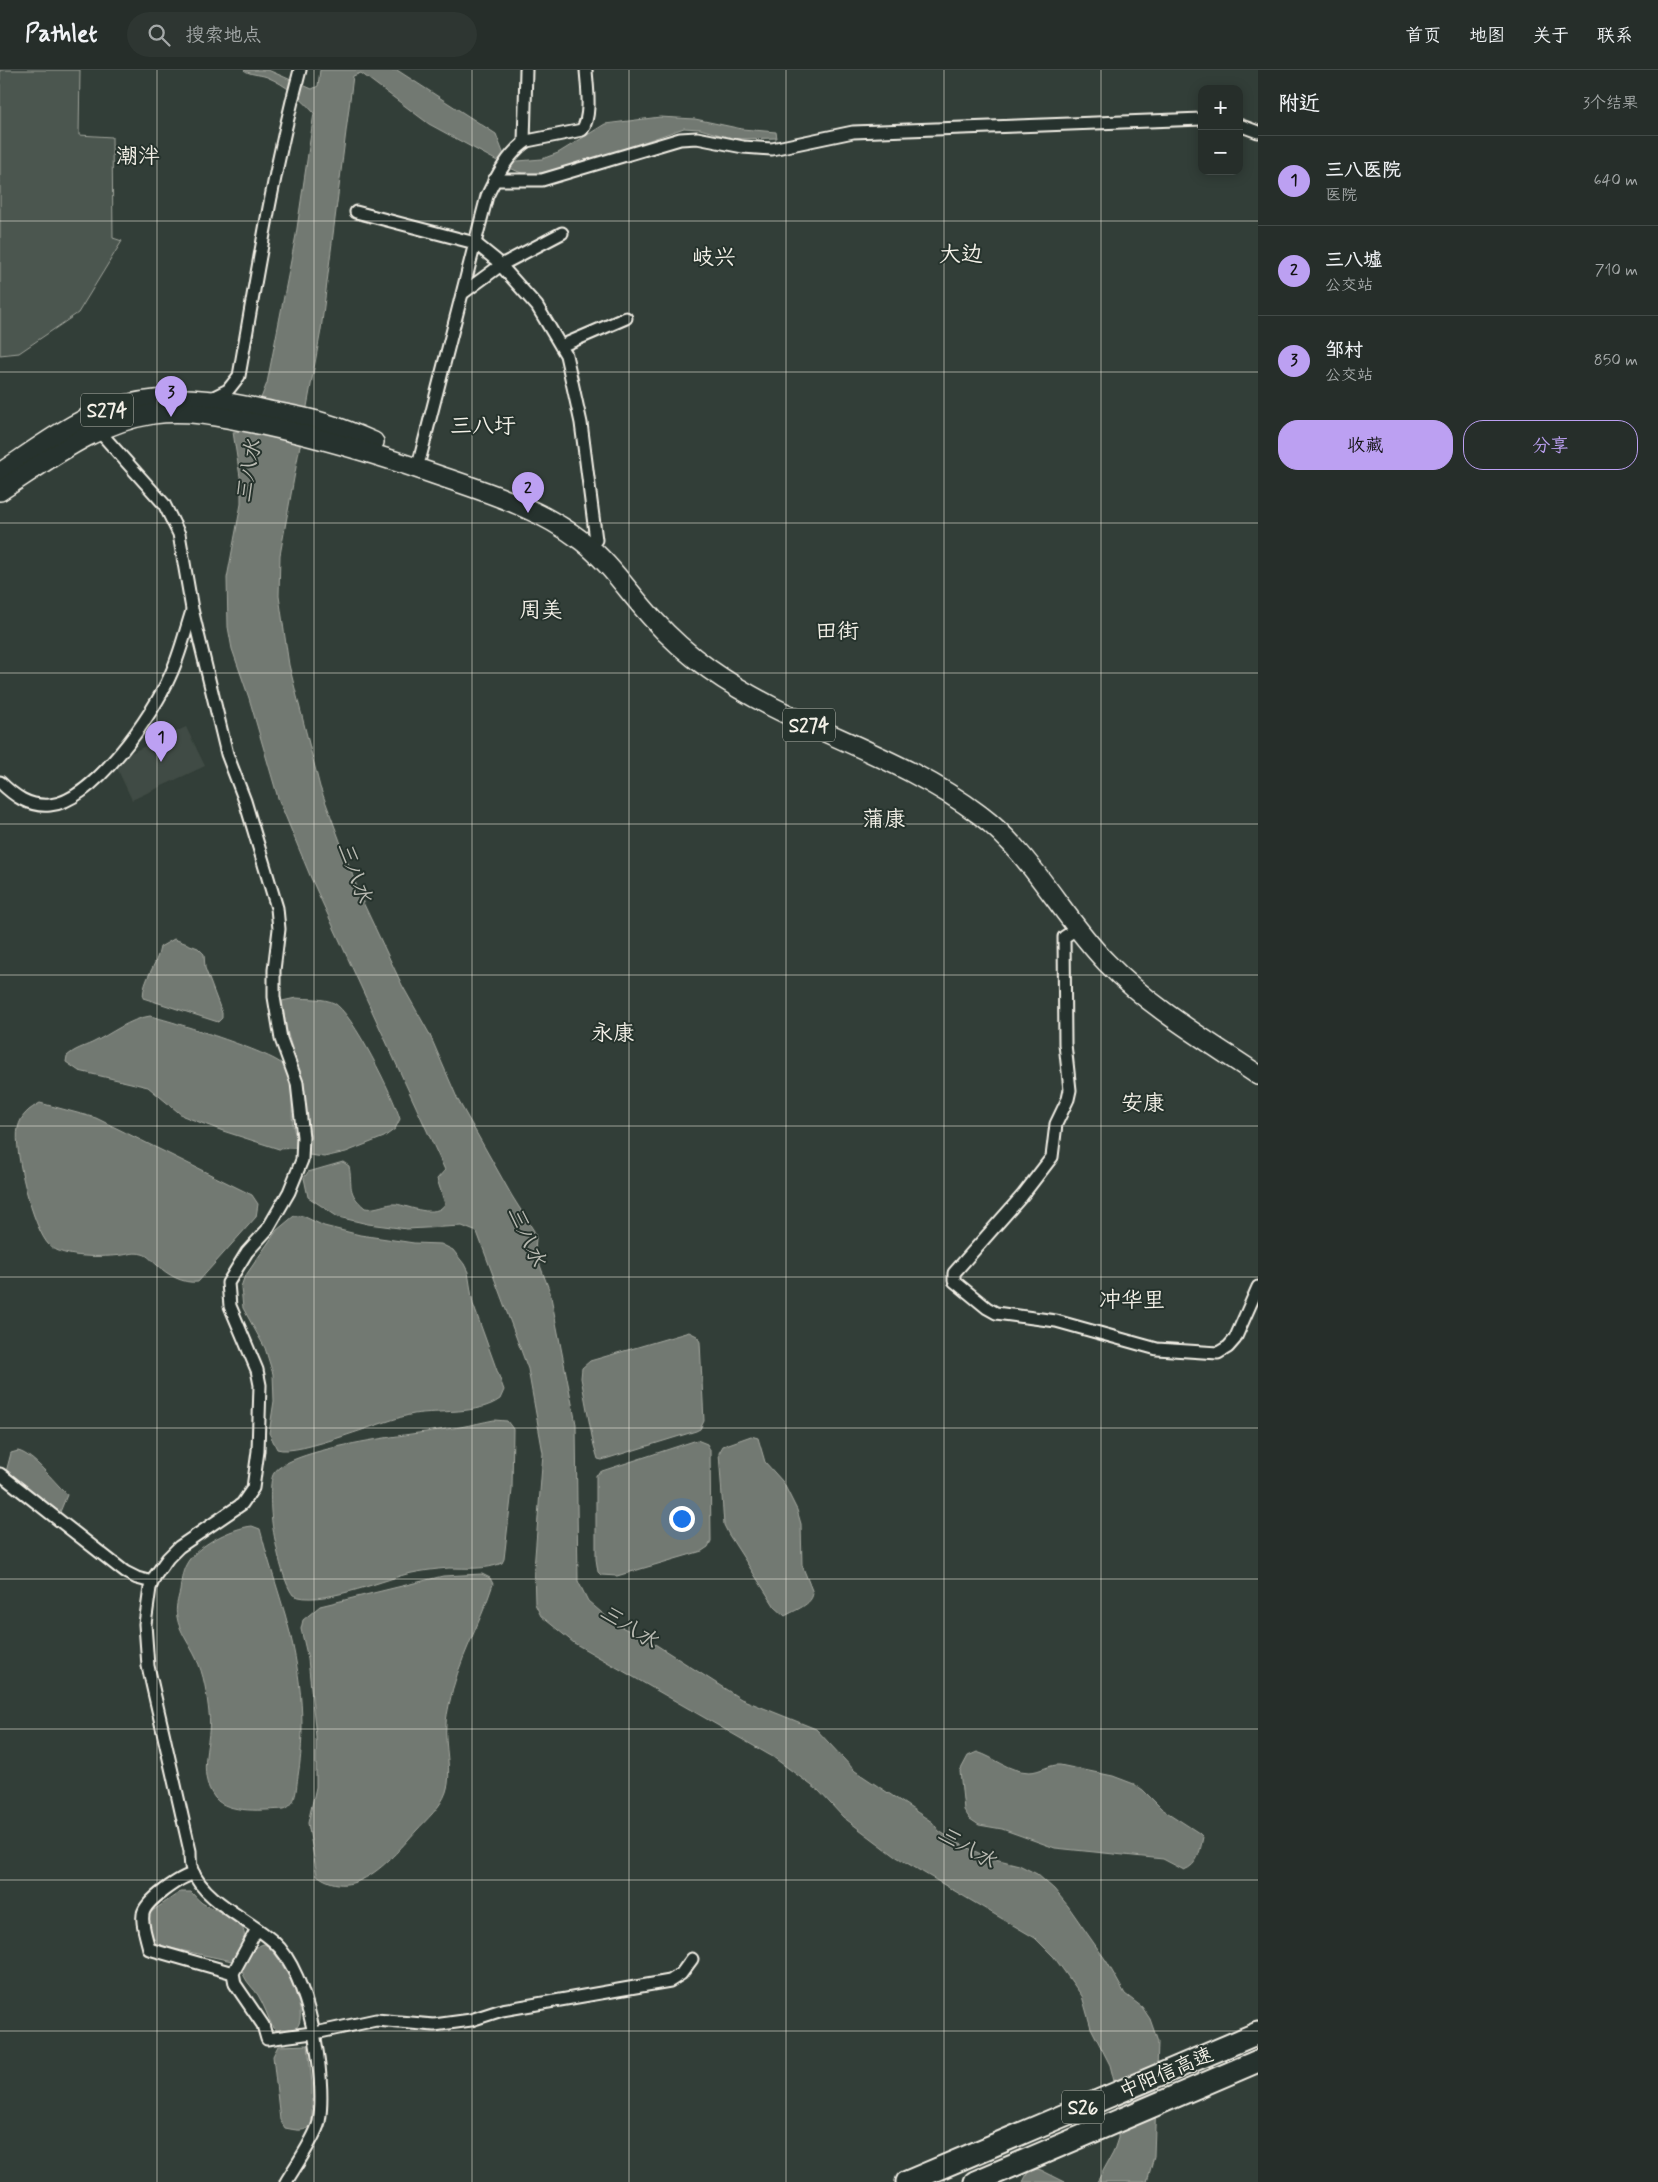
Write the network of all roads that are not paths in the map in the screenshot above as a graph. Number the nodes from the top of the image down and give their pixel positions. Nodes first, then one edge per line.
1 (300, 70) edge
2 (526, 70) edge
3 (586, 70) edge
4 (1198, 119) edge
5 (1243, 126) edge
6 (1258, 132) edge
7 (524, 142) junction
8 (494, 180) junction
9 (356, 212) dead end
10 (562, 232) dead end
11 (475, 243) junction
12 (501, 265) junction
13 (463, 293) junction
14 (626, 318) dead end
15 (561, 346) junction
16 (210, 400) junction
17 (229, 410) junction
18 (98, 430) junction
19 (322, 430) junction
20 (420, 458) junction
21 (0, 473) edge
22 (0, 491) edge
23 (596, 540) junction
24 (192, 609) junction
25 (0, 782) edge
26 (1078, 928) junction
27 (1258, 1063) edge
28 (1258, 1075) edge
29 (1258, 1287) edge
30 (0, 1474) edge
31 (152, 1582) junction
32 (194, 1874) junction
33 (257, 1929) junction
34 (692, 1959) dead end
35 (234, 1972) junction
36 (1258, 2032) edge
37 (313, 2033) junction
38 (1258, 2061) edge
39 (286, 2182) edge
40 (907, 2182) edge
41 (975, 2182) edge

1 - 16 street
2 - 7 street
3 - 7 street
4 - 8 street
5 - 6 street
7 - 8 street
8 - 11 street
9 - 11 street
10 - 12 street
11 - 12 street
11 - 13 street
12 - 13 street
12 - 15 street
13 - 20 street
14 - 15 street
15 - 23 street
16 - 17 main road, S274
16 - 21 main road, S274
17 - 18 main road, S274
17 - 19 main road, S274
18 - 22 main road, S274
18 - 24 street
19 - 20 main road, S274
19 - 26 main road, S274
20 - 23 main road, S274
23 - 27 main road, S274
24 - 25 street
24 - 31 street
26 - 28 main road, S274
26 - 29 street
30 - 31 street
31 - 32 street
32 - 33 street
32 - 35 street
33 - 35 street
33 - 37 street
34 - 37 street
35 - 37 street
36 - 40 highway, 中阳信高速 / S26
37 - 39 street
38 - 41 highway, 中阳信高速 / S26

